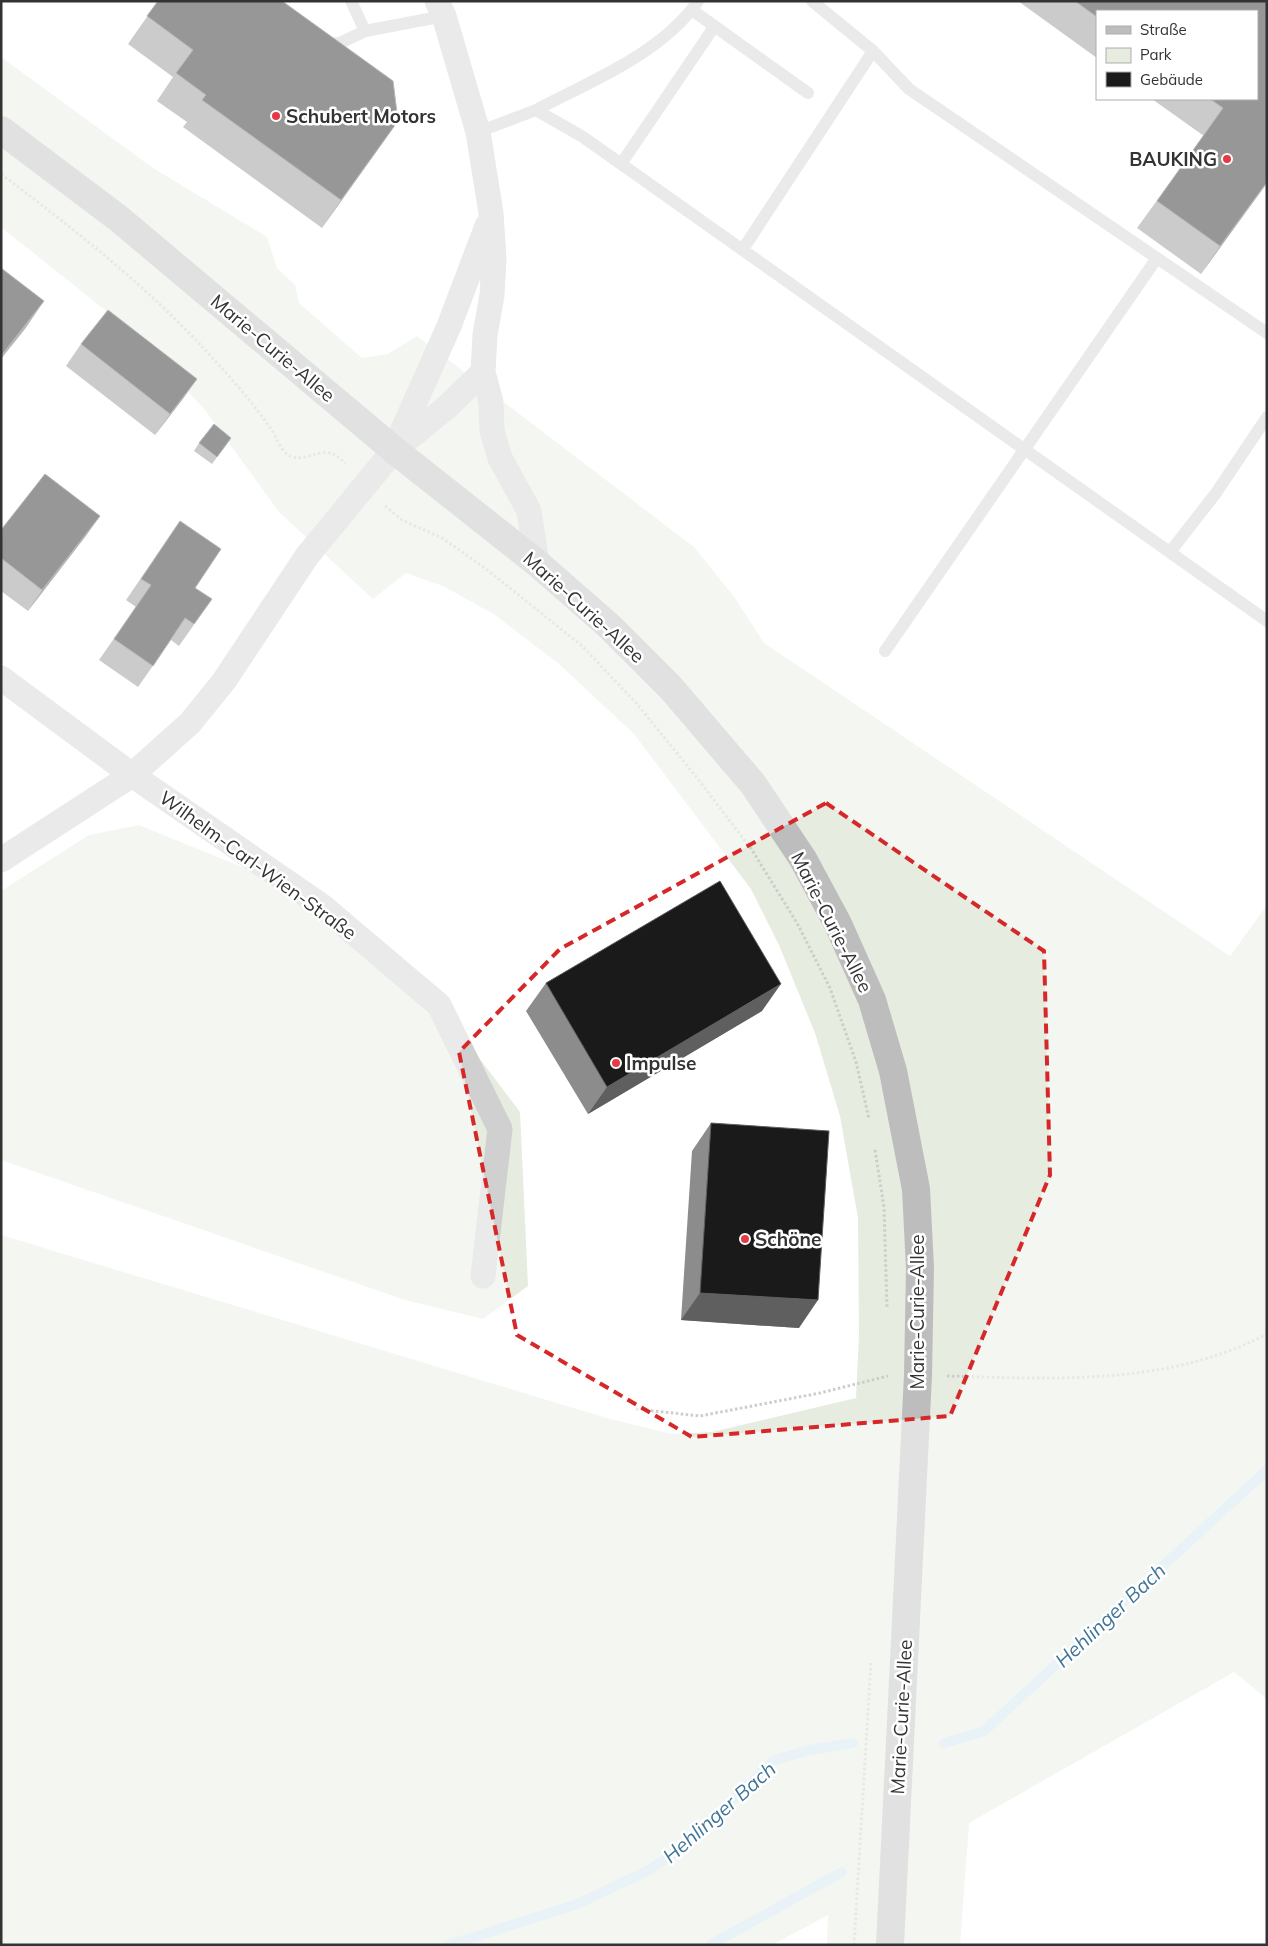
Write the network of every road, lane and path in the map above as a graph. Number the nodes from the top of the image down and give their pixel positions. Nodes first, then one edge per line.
1 (351, 1) edge
2 (812, 1) edge
3 (695, 6) edge
4 (441, 9) edge
5 (714, 27) junction
6 (365, 31) junction
7 (312, 41) edge
8 (873, 51) junction
9 (808, 93) dead end
10 (536, 110) junction
11 (1, 130) edge
12 (478, 132) junction
13 (621, 164) junction
14 (1, 174) edge
15 (491, 214) junction
16 (743, 249) junction
17 (1157, 258) junction
18 (1267, 333) edge
19 (483, 372) junction
20 (1267, 417) edge
21 (1025, 448) junction
22 (394, 450) junction
23 (363, 488) junction
24 (1170, 552) junction
25 (537, 563) junction
26 (1267, 621) edge
27 (885, 651) dead end
28 (1, 678) edge
29 (132, 775) junction
30 (1, 860) edge
31 (871, 1127) dead end
32 (874, 1145) dead end
33 (483, 1276) dead end
34 (887, 1309) dead end
35 (1267, 1334) edge
36 (889, 1366) dead end
37 (918, 1375) junction
38 (865, 1381) dead end
39 (889, 1386) dead end
40 (636, 1409) dead end
41 (872, 1654) dead end
42 (854, 1945) edge
43 (890, 1945) edge

1 - 6 lane
2 - 8 lane
3 - 5 lane
3 - 10 lane
4 - 6 lane
4 - 12 street
5 - 9 lane
5 - 13 lane
6 - 7 lane
8 - 16 lane
8 - 17 lane
10 - 12 lane
10 - 13 lane
11 - 22 main road, Marie-Curie-Allee
12 - 15 street
13 - 16 lane
14 - 23 path
15 - 19 street
15 - 22 street
16 - 21 lane
17 - 18 lane
17 - 21 lane
19 - 22 street
19 - 25 street
20 - 24 lane
21 - 24 lane
21 - 27 lane
22 - 23 street
22 - 25 main road, Marie-Curie-Allee
23 - 29 street
23 - 31 path
24 - 26 lane
25 - 37 main road, Marie-Curie-Allee
28 - 29 street, Wilhelm-Carl-Wien-Straße
29 - 30 street
29 - 33 street, Wilhelm-Carl-Wien-Straße
32 - 34 path
35 - 37 path
36 - 39 path
37 - 43 main road, Marie-Curie-Allee
38 - 40 path
41 - 42 path

